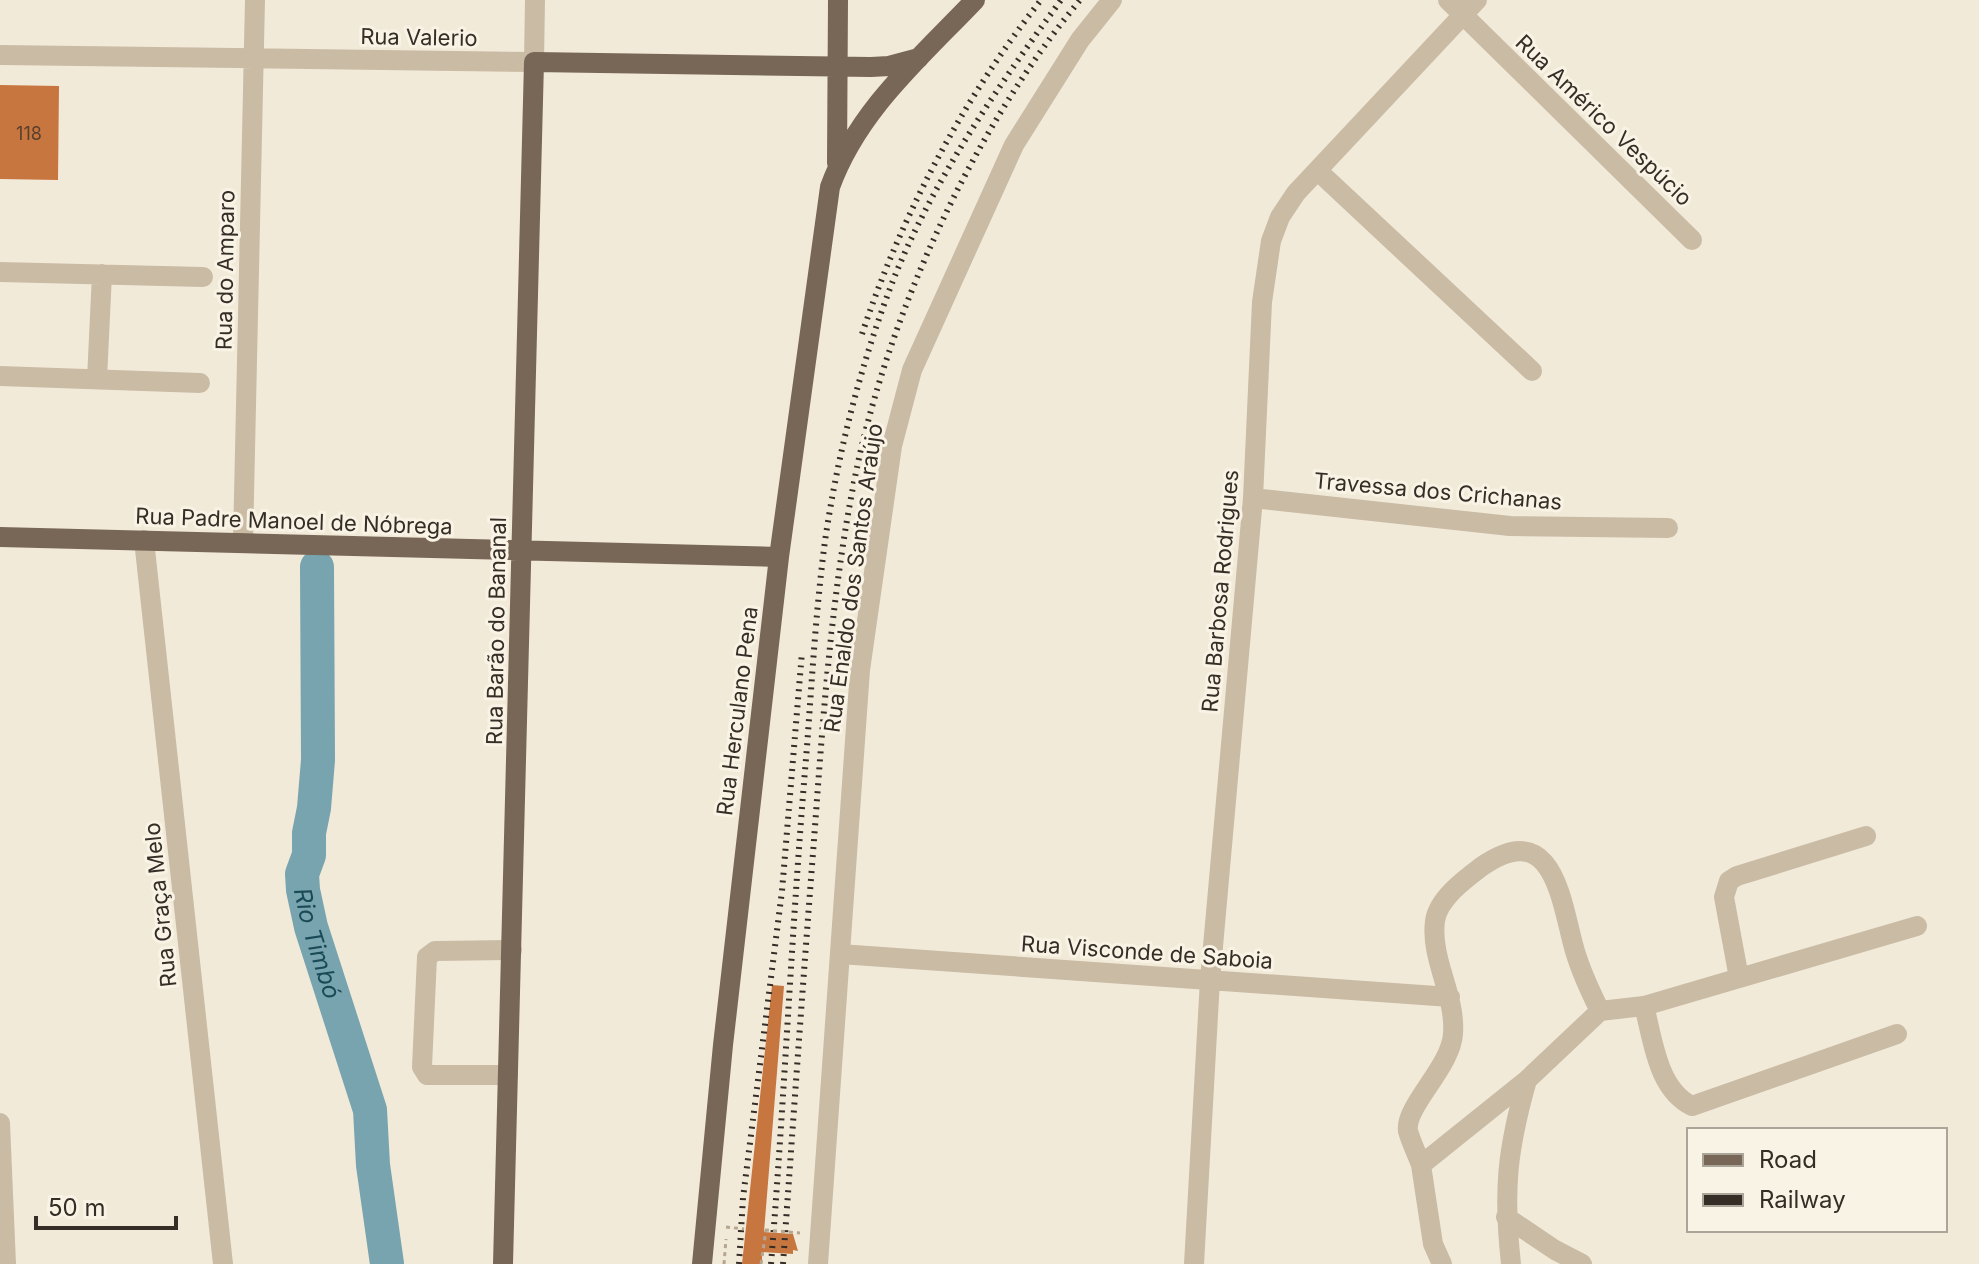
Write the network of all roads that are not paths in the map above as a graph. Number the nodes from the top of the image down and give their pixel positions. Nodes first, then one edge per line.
1 (255, 0) edge
2 (535, 0) edge
3 (838, 0) edge
4 (975, 0) edge
5 (1112, 0) edge
6 (1448, 0) edge
7 (1470, 7) edge
8 (0, 55) edge
9 (919, 58) junction
10 (254, 59) junction
11 (534, 62) junction
12 (838, 65) junction
13 (837, 167) junction
14 (1318, 171) junction
15 (1692, 240) dead end
16 (0, 272) edge
17 (102, 274) junction
18 (203, 277) dead end
19 (1532, 371) dead end
20 (0, 376) edge
21 (97, 379) junction
22 (200, 383) dead end
23 (1253, 498) junction
24 (1668, 528) dead end
25 (0, 537) edge
26 (144, 540) junction
27 (243, 541) junction
28 (522, 552) junction
29 (779, 557) junction
30 (1866, 836) dead end
31 (1917, 926) dead end
32 (512, 950) junction
33 (840, 954) junction
34 (1739, 978) junction
35 (1210, 980) junction
36 (1450, 997) junction
37 (1644, 1006) junction
38 (1600, 1011) junction
39 (1897, 1034) dead end
40 (508, 1075) junction
41 (1527, 1080) junction
42 (0, 1123) edge
43 (1421, 1165) junction
44 (1506, 1217) junction
45 (6, 1264) edge
46 (223, 1264) edge
47 (503, 1264) edge
48 (702, 1264) edge
49 (818, 1264) edge
50 (1194, 1264) edge
51 (1442, 1264) edge
52 (1511, 1264) edge
53 (1582, 1264) edge

1 - 10 street, Rua do Amparo
2 - 11 street, Rua Barão do Bananal
3 - 12 main road
4 - 9 main road
5 - 33 street, Rua Enaldo dos Santos Araújo
6 - 7 street, Rua Américo Vespúcio
7 - 14 street, Rua Barbosa Rodrigues
7 - 15 street, Rua Américo Vespúcio
8 - 10 street, Rua Valerio
9 - 12 main road, Rua Valerio
9 - 13 main road
10 - 11 street, Rua Valerio
10 - 27 street, Rua do Amparo
11 - 12 main road, Rua Valerio
11 - 28 main road, Rua Barão do Bananal
12 - 13 main road
13 - 29 main road, Rua Herculano Pena
14 - 19 street
14 - 23 street, Rua Barbosa Rodrigues
16 - 17 street
17 - 18 street
17 - 21 street
20 - 21 street
21 - 22 street
23 - 24 street, Travessa dos Crichanas
23 - 35 street, Rua Barbosa Rodrigues
25 - 26 main road, Rua Padre Manoel de Nóbrega
26 - 27 main road, Rua Padre Manoel de Nóbrega
26 - 46 street, Rua Graça Melo
27 - 28 main road, Rua Padre Manoel de Nóbrega
28 - 29 main road, Rua Padre Manoel de Nóbrega
28 - 32 main road, Rua Barão do Bananal
29 - 48 main road, Rua Herculano Pena
30 - 34 street
31 - 34 street
32 - 40 main road, Rua Barão do Bananal
32 - 40 street
33 - 35 street, Rua Visconde de Saboia
33 - 49 street, Rua Enaldo dos Santos Araújo
34 - 37 street
35 - 36 street, Rua Visconde de Saboia
35 - 50 street, Rua Barbosa Rodrigues
36 - 38 street
36 - 43 street
37 - 38 street
37 - 39 street
38 - 41 street
40 - 47 main road, Rua Barão do Bananal
41 - 43 street
41 - 44 street
42 - 45 street
43 - 51 street
44 - 52 street
44 - 53 street

